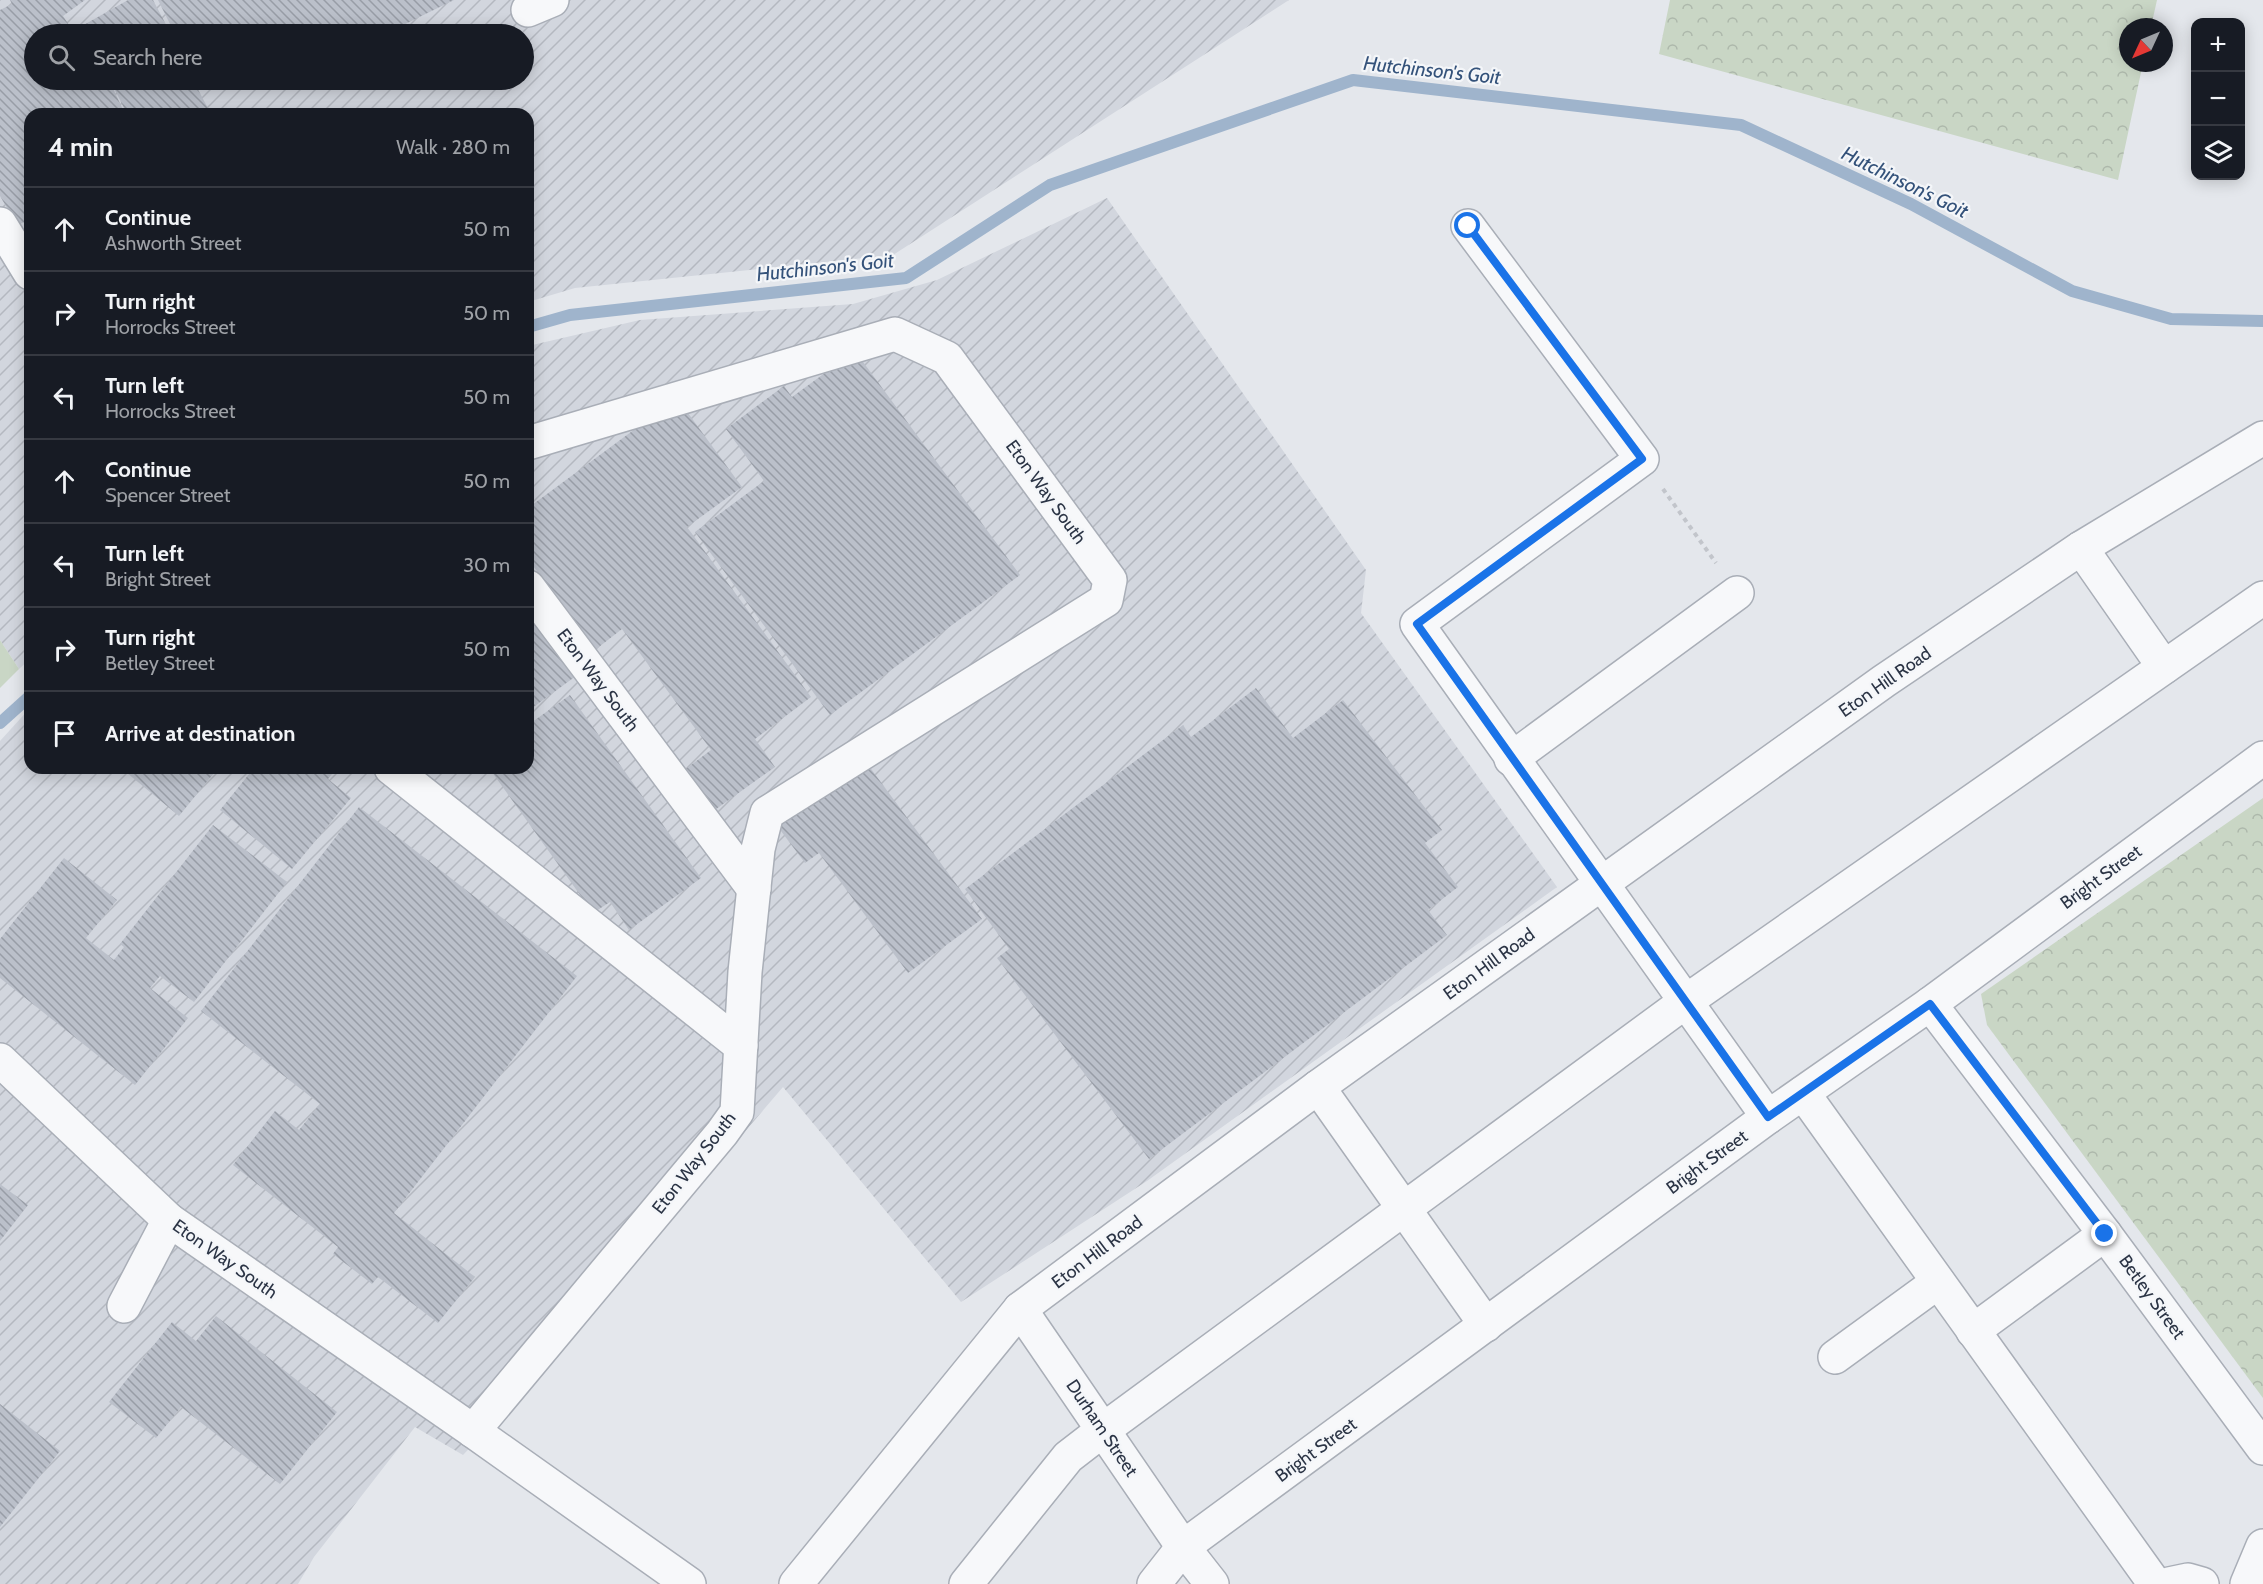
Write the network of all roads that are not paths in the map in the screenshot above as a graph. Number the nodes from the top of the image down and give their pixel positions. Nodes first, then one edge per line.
1 (0, 224) edge
2 (1468, 226) dead end
3 (24, 263) edge
4 (2263, 438) edge
5 (534, 441) edge
6 (2081, 548) junction
7 (1737, 593) road end
8 (534, 595) edge
9 (2263, 598) edge
10 (2164, 667) junction
11 (2263, 758) edge
12 (1511, 759) junction
13 (399, 774) edge
14 (1602, 884) junction
15 (754, 889) junction
16 (1685, 1002) junction
17 (1930, 1004) junction
18 (741, 1046) junction
19 (0, 1060) edge
20 (1318, 1087) junction
21 (1803, 1093) junction
22 (1768, 1117) junction
23 (1403, 1208) junction
24 (169, 1220) junction
25 (2105, 1234) junction
26 (1938, 1282) junction
27 (124, 1306) dead end
28 (1020, 1309) junction
29 (1486, 1325) junction
30 (1973, 1331) junction
31 (1835, 1357) dead end
32 (1102, 1430) junction
33 (473, 1431) junction
34 (2263, 1448) edge
35 (2263, 1546) edge
36 (1183, 1547) junction
37 (689, 1584) edge
38 (796, 1584) edge
39 (966, 1584) edge
40 (1154, 1584) edge
41 (1212, 1584) edge
42 (2155, 1584) edge
43 (2169, 1584) edge
44 (2202, 1584) edge
45 (2247, 1584) edge

1 - 3 street
2 - 12 street
4 - 6 street, Eton Hill Road
5 - 15 street, Eton Way South
6 - 10 street
6 - 14 street, Eton Hill Road
7 - 12 street
8 - 15 street, Eton Way South
9 - 10 street
10 - 16 street
11 - 17 street, Bright Street
12 - 14 street
13 - 18 street
14 - 16 street
14 - 20 street, Eton Hill Road
15 - 18 street, Eton Way South
16 - 22 street
16 - 23 street
17 - 21 street, Bright Street
17 - 25 street, Betley Street
18 - 33 street, Eton Way South
19 - 24 street, Eton Way South
20 - 23 street
20 - 28 street, Eton Hill Road
21 - 22 street, Bright Street
21 - 26 street
22 - 29 street, Bright Street
23 - 29 street
23 - 32 street
24 - 27 street
24 - 33 street, Eton Way South
25 - 30 street
25 - 34 street, Betley Street
26 - 30 street
26 - 31 street
28 - 32 street, Durham Street
28 - 38 street, Eton Hill Road
29 - 36 street, Bright Street
30 - 42 street
32 - 36 street, Durham Street
32 - 39 street
33 - 37 street, Eton Way South
35 - 45 street
36 - 40 street, Bright Street
36 - 41 street, Durham Street
43 - 44 street

